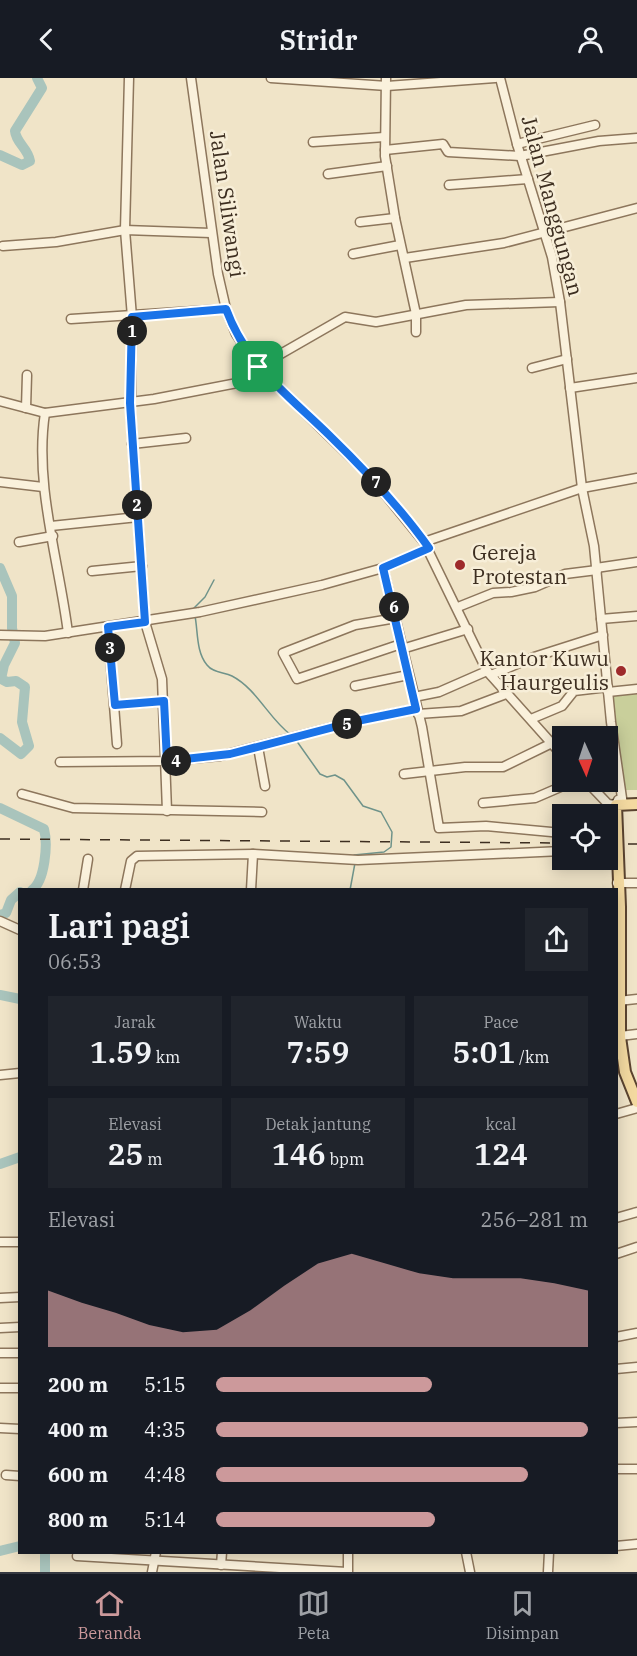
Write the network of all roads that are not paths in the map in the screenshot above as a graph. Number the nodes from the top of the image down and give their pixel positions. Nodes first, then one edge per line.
1 (129, 78) edge
2 (191, 78) edge
3 (271, 78) edge
4 (495, 78) edge
5 (500, 78) edge
6 (436, 80) edge
7 (416, 81) edge
8 (386, 82) edge
9 (595, 125) dead end
10 (384, 137) junction
11 (637, 138) edge
12 (313, 142) dead end
13 (517, 144) junction
14 (385, 150) junction
15 (520, 156) junction
16 (387, 166) junction
17 (328, 174) dead end
18 (528, 179) junction
19 (450, 185) dead end
20 (637, 208) edge
21 (395, 218) junction
22 (360, 222) dead end
23 (125, 230) junction
24 (212, 233) junction
25 (545, 233) junction
26 (400, 245) junction
27 (3, 246) dead end
28 (353, 254) dead end
29 (405, 258) junction
30 (560, 302) junction
31 (226, 309) junction
32 (416, 314) junction
33 (132, 317) junction
34 (71, 319) dead end
35 (416, 333) dead end
36 (567, 359) junction
37 (258, 367) junction
38 (532, 368) dead end
39 (27, 375) dead end
40 (267, 377) junction
41 (637, 378) edge
42 (570, 388) junction
43 (0, 402) edge
44 (131, 402) junction
45 (26, 408) junction
46 (45, 413) junction
47 (186, 438) dead end
48 (132, 444) junction
49 (637, 478) edge
50 (0, 482) edge
51 (43, 487) junction
52 (582, 488) junction
53 (138, 517) junction
54 (51, 526) junction
55 (53, 536) junction
56 (19, 542) dead end
57 (427, 545) junction
58 (637, 562) edge
59 (141, 566) junction
60 (383, 568) junction
61 (596, 569) junction
62 (92, 571) dead end
63 (458, 607) junction
64 (637, 616) edge
65 (396, 618) junction
66 (601, 619) junction
67 (145, 622) junction
68 (108, 627) junction
69 (468, 629) junction
70 (68, 633) junction
71 (2, 635) edge
72 (603, 635) junction
73 (401, 646) junction
74 (489, 673) junction
75 (408, 675) junction
76 (355, 686) dead end
77 (608, 689) junction
78 (637, 689) edge
79 (506, 694) junction
80 (414, 698) junction
81 (164, 701) junction
82 (115, 705) junction
83 (417, 712) junction
84 (531, 719) junction
85 (117, 744) dead end
86 (552, 744) joint
87 (258, 747) junction
88 (167, 761) junction
89 (60, 762) dead end
90 (429, 770) junction
91 (404, 774) dead end
92 (265, 786) dead end
93 (552, 791) edge
94 (597, 792) edge
95 (22, 795) dead end
96 (620, 802) junction
97 (483, 803) dead end
98 (637, 804) edge
99 (618, 810) edge
100 (167, 811) junction
101 (262, 812) dead end
102 (552, 832) edge
103 (552, 851) edge
104 (253, 854) junction
105 (88, 860) dead end
106 (617, 870) edge
107 (621, 883) junction
108 (637, 883) edge
109 (83, 888) edge
110 (125, 888) edge
111 (251, 888) edge
112 (4, 923) edge
113 (18, 929) edge
114 (618, 937) edge
115 (637, 999) edge
116 (618, 1001) joint
117 (618, 1020) edge
118 (637, 1034) edge
119 (620, 1036) junction
120 (18, 1073) edge
121 (0, 1075) edge
122 (634, 1087) edge
123 (637, 1102) edge
124 (637, 1108) edge
125 (618, 1113) edge
126 (637, 1212) edge
127 (618, 1217) edge
128 (0, 1242) edge
129 (18, 1242) edge
130 (637, 1247) edge
131 (618, 1253) edge
132 (18, 1297) edge
133 (0, 1298) edge
134 (18, 1327) edge
135 (0, 1328) edge
136 (637, 1333) edge
137 (618, 1337) edge
138 (0, 1353) edge
139 (18, 1353) edge
140 (637, 1367) edge
141 (618, 1369) edge
142 (0, 1388) edge
143 (18, 1388) edge
144 (637, 1422) edge
145 (618, 1423) edge
146 (0, 1428) edge
147 (18, 1429) edge
148 (618, 1469) edge
149 (637, 1469) edge
150 (6, 1475) dead end
151 (18, 1476) edge
152 (637, 1544) edge
153 (618, 1546) edge
154 (222, 1554) edge
155 (348, 1554) edge
156 (466, 1554) edge
157 (549, 1554) edge
158 (77, 1556) dead end
159 (155, 1556) edge
160 (221, 1565) junction
161 (152, 1572) edge
162 (348, 1572) edge
163 (470, 1572) edge
164 (548, 1572) edge

1 - 23 street
2 - 24 street, Jalan Siliwangi
3 - 8 street
4 - 6 street
5 - 13 street, Jalan Manggungan
6 - 7 street
7 - 8 street
8 - 10 street
9 - 13 street
10 - 12 street
10 - 14 street
11 - 15 street
13 - 15 street, Jalan Manggungan
14 - 15 street
14 - 16 street
15 - 18 street, Jalan Manggungan
16 - 17 street
16 - 21 street
18 - 19 street
18 - 25 street, Jalan Manggungan
20 - 25 street
21 - 22 street
21 - 26 street
23 - 24 street
23 - 27 street
23 - 33 street
24 - 31 street, Jalan Siliwangi
25 - 29 street
25 - 30 street, Jalan Manggungan
26 - 28 street
26 - 29 street
29 - 32 street
30 - 32 street
30 - 36 street, Jalan Manggungan
31 - 33 street
31 - 37 street, Jalan Siliwangi
32 - 35 street
32 - 37 street
33 - 34 street
33 - 44 street
36 - 38 street
36 - 42 street, Jalan Manggungan
37 - 40 street, Jalan Siliwangi
39 - 45 street
40 - 44 street
40 - 57 street, Jalan Siliwangi
41 - 42 street
42 - 52 street, Jalan Manggungan
43 - 45 street
44 - 46 street
44 - 48 street
45 - 46 street
46 - 51 street
47 - 48 street
48 - 53 street
49 - 52 street
50 - 51 street
51 - 54 street
52 - 57 street
52 - 61 street, Jalan Manggungan
53 - 54 street
53 - 59 street
54 - 55 street
55 - 56 street
55 - 70 street
57 - 60 street
57 - 63 street, Jalan Siliwangi
58 - 61 street
59 - 62 street
59 - 67 street
60 - 65 street
60 - 67 street
61 - 63 street
61 - 66 street, Jalan Manggungan
63 - 69 street, Jalan Siliwangi
64 - 66 street
65 - 73 street
65 - 73 street
66 - 72 street, Jalan Manggungan
67 - 68 street
67 - 81 street
68 - 70 street
68 - 82 street
69 - 73 street
69 - 74 street, Jalan Siliwangi
70 - 71 street
72 - 74 street
72 - 77 street, Jalan Manggungan
73 - 75 street
74 - 79 street, Jalan Siliwangi
74 - 80 street
75 - 76 street
75 - 80 street
77 - 78 street
77 - 84 street
77 - 96 street, Jalan Manggungan
79 - 83 street
79 - 84 street, Jalan Siliwangi
80 - 83 street
81 - 82 street
81 - 88 street
82 - 85 street
83 - 87 street
83 - 90 street
84 - 86 street, Jalan Siliwangi
86 - 90 street
87 - 88 street
87 - 92 street
88 - 89 street
88 - 100 street
90 - 91 street
90 - 102 street
93 - 97 street
94 - 96 street
95 - 100 street
96 - 98 main road
96 - 99 main road
96 - 107 main road
100 - 101 street
103 - 104 street
104 - 110 street
104 - 111 street
105 - 109 street
106 - 107 main road
107 - 108 street
107 - 114 main road
112 - 113 street
115 - 116 street
116 - 117 main road
117 - 119 main road
118 - 119 street
119 - 122 main road
120 - 121 street
122 - 123 main road
124 - 125 street
126 - 127 street
128 - 129 street
130 - 131 street
132 - 133 street
134 - 135 street
136 - 137 street
138 - 139 street
140 - 141 street
142 - 143 street
144 - 145 street
146 - 147 street
148 - 149 street
150 - 151 street
152 - 153 street
154 - 160 street
155 - 162 street
156 - 163 street
157 - 164 street
158 - 159 street
159 - 160 street
159 - 161 street
160 - 162 street

